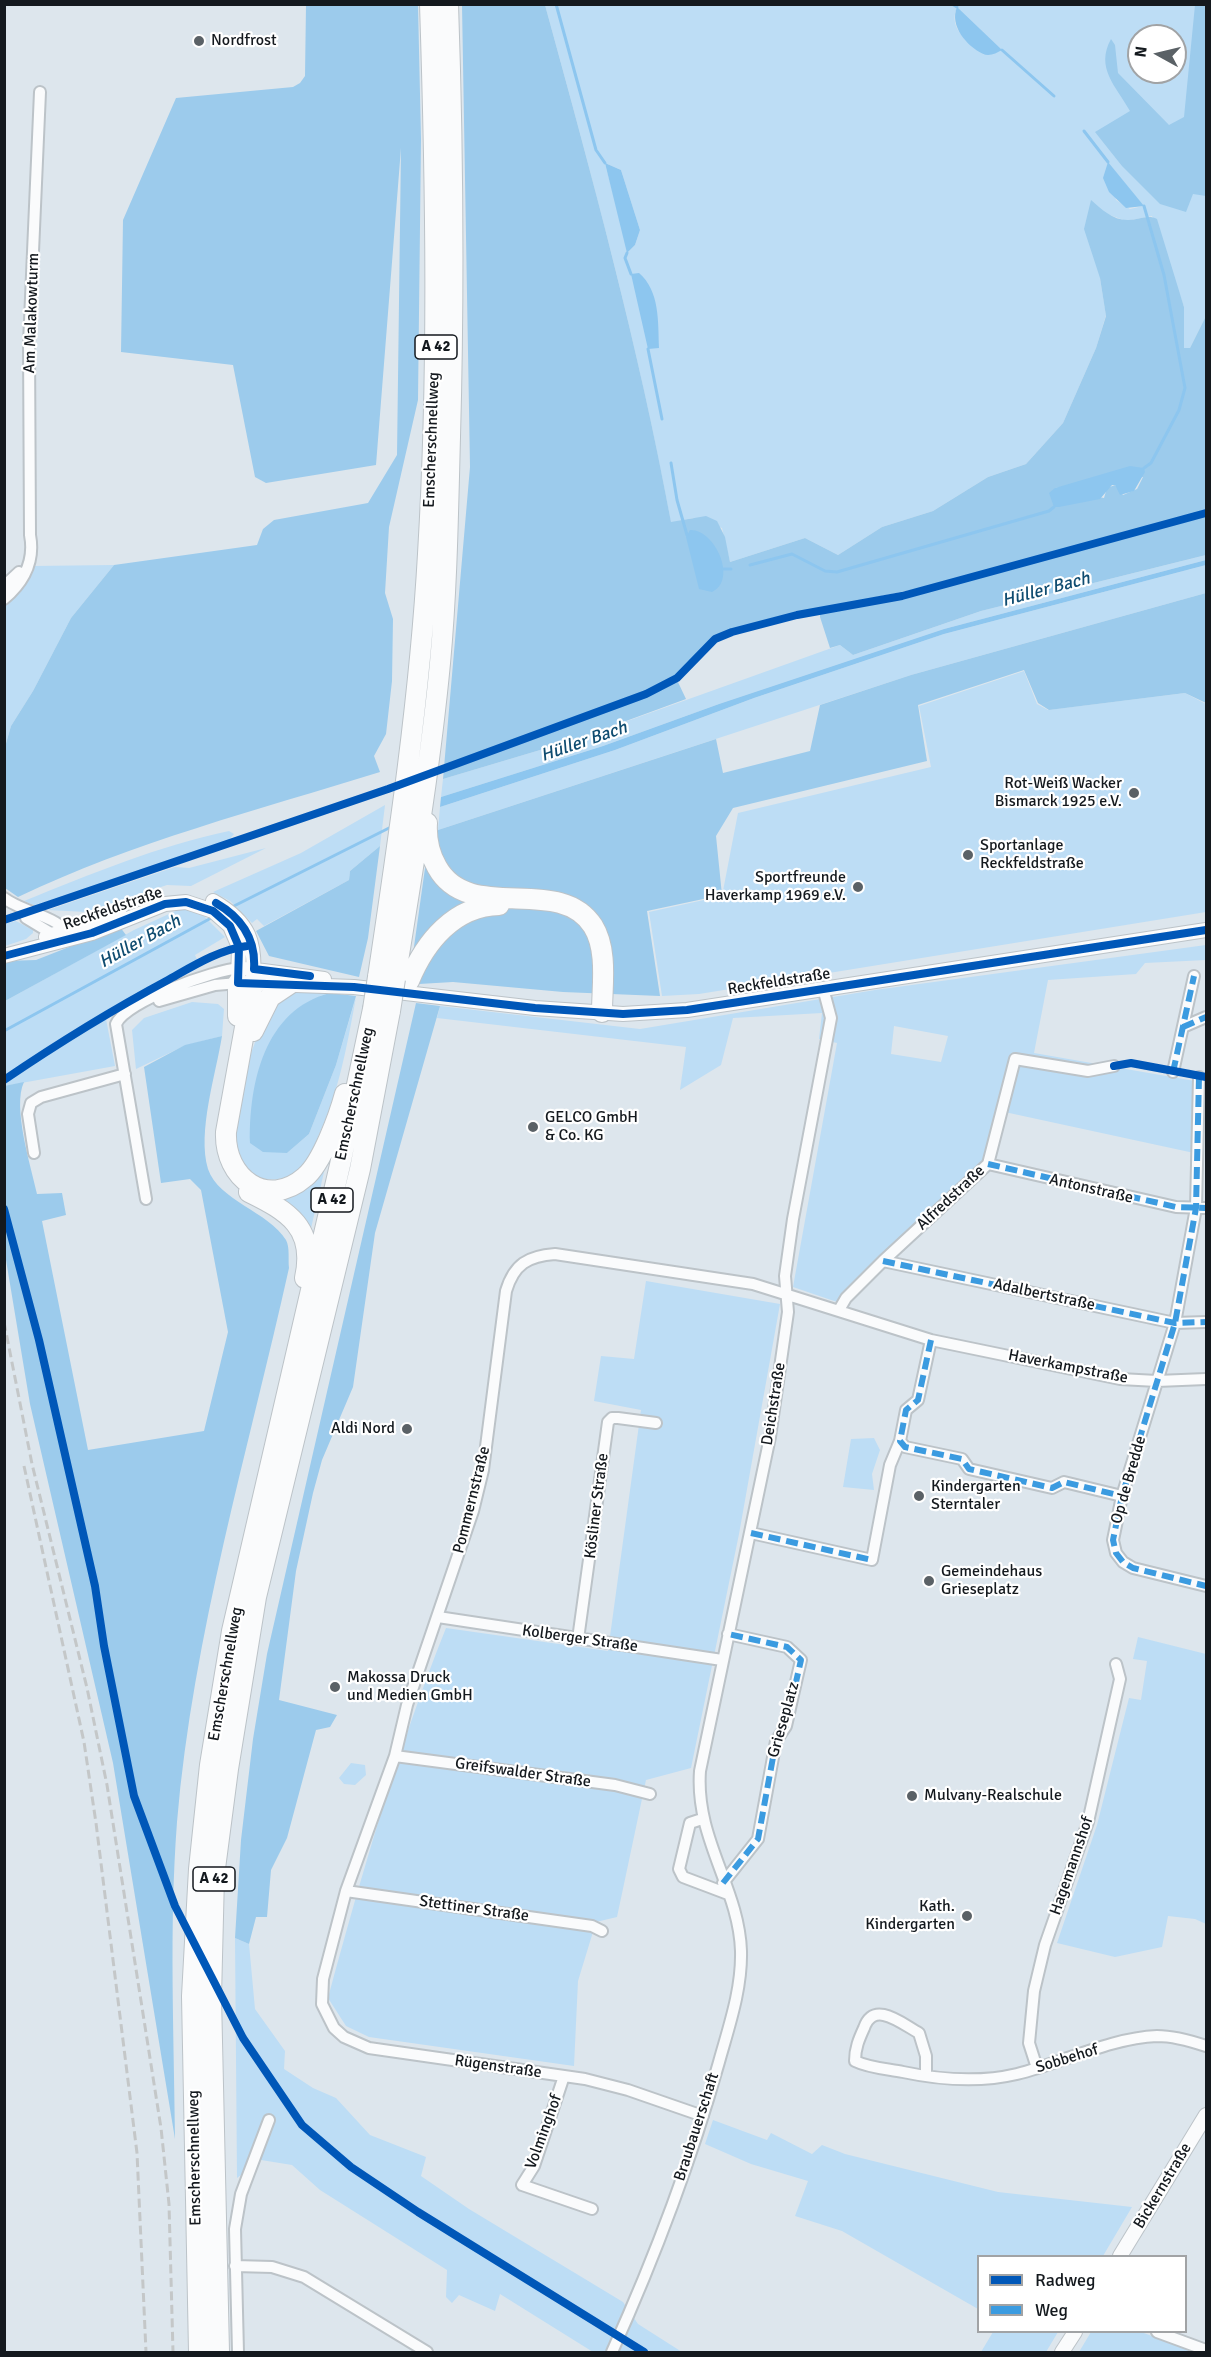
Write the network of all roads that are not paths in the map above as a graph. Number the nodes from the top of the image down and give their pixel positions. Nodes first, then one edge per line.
1 (430, 4) edge
2 (448, 4) edge
3 (40, 92) dead end
4 (30, 535) junction
5 (4, 586) edge
6 (4, 599) edge
7 (423, 830) junction
8 (4, 898) edge
9 (4, 907) edge
10 (35, 919) junction
11 (1206, 930) edge
12 (64, 936) junction
13 (4, 950) edge
14 (4, 956) edge
15 (246, 976) junction
16 (1194, 976) dead end
17 (394, 979) junction
18 (291, 983) junction
19 (354, 987) junction
20 (823, 988) junction
21 (388, 1011) junction
22 (595, 1012) junction
23 (1206, 1017) edge
24 (1183, 1027) junction
25 (238, 1063) junction
26 (1114, 1066) dead end
27 (1173, 1072) dead end
28 (124, 1074) junction
29 (1199, 1077) dead end
30 (34, 1153) dead end
31 (988, 1164) junction
32 (146, 1200) dead end
33 (1201, 1208) edge
34 (883, 1261) junction
35 (786, 1294) junction
36 (839, 1310) junction
37 (1206, 1322) edge
38 (1175, 1323) junction
39 (931, 1340) junction
40 (1206, 1379) edge
41 (1157, 1382) junction
42 (288, 1389) junction
43 (656, 1423) dead end
44 (900, 1441) junction
45 (1122, 1496) junction
46 (751, 1533) junction
47 (1206, 1586) edge
48 (438, 1617) junction
49 (728, 1634) junction
50 (578, 1639) junction
51 (722, 1660) junction
52 (1116, 1664) dead end
53 (395, 1756) junction
54 (650, 1794) dead end
55 (702, 1819) junction
56 (723, 1882) junction
57 (346, 1891) junction
58 (728, 1894) junction
59 (602, 1931) dead end
60 (321, 1991) joint
61 (1206, 2046) edge
62 (1037, 2068) junction
63 (564, 2076) junction
64 (926, 2076) junction
65 (1206, 2115) edge
66 (702, 2116) junction
67 (269, 2120) dead end
68 (591, 2209) dead end
69 (1121, 2255) edge
70 (235, 2266) junction
71 (1074, 2333) edge
72 (1162, 2333) edge
73 (1206, 2350) edge
74 (200, 2352) edge
75 (219, 2352) edge
76 (238, 2352) edge
77 (427, 2352) edge
78 (612, 2352) edge
79 (1062, 2352) edge

1 - 17 highway, Emscherschnellweg / A 42
2 - 7 highway, Emscherschnellweg / A 42
3 - 4 street, Am Malakowturm
4 - 5 street, Am Malakowturm
4 - 6 street, Am Malakowturm
7 - 17 highway, A 42
7 - 22 highway
8 - 10 street
9 - 10 street
10 - 12 street
11 - 20 street, Reckfeldstraße
12 - 13 street, Reckfeldstraße
12 - 14 street, Reckfeldstraße
12 - 15 street, Reckfeldstraße
15 - 18 street, Reckfeldstraße
15 - 19 street, Reckfeldstraße
15 - 25 highway
15 - 28 street, Reckfeldstraße
15 - 42 highway
16 - 24 street
17 - 21 highway, A 42, bridge
17 - 21 highway
17 - 22 highway
18 - 19 street, Reckfeldstraße
18 - 25 highway
19 - 22 street, Reckfeldstraße
20 - 22 street, Reckfeldstraße
20 - 35 street, Deichstraße
21 - 25 highway
21 - 42 highway, Emscherschnellweg / A 42
21 - 75 highway, Emscherschnellweg / A 42
23 - 24 street
24 - 27 street
26 - 31 street, Alfredstraße
28 - 30 street
28 - 32 street, Reckfeldstraße
29 - 33 street
31 - 33 street, Antonstraße
31 - 34 street, Alfredstraße
33 - 38 street
34 - 36 street, Alfredstraße
34 - 38 street, Adalbertstraße
35 - 36 street, Haverkampstraße
35 - 46 street, Deichstraße
35 - 48 street, Pommernstraße
36 - 39 street, Haverkampstraße
37 - 38 street, Adalbertstraße
38 - 41 street
39 - 41 street, Haverkampstraße
39 - 44 street
40 - 41 street, Haverkampstraße
41 - 45 street, Op de Bredde
42 - 74 highway, Emscherschnellweg / A 42
43 - 50 street, Kösliner Straße
44 - 45 street
44 - 46 street
45 - 47 street, Op de Bredde
46 - 49 street, Deichstraße
48 - 50 street, Kolberger Straße
48 - 53 street, Pommernstraße
49 - 51 street, Deichstraße
49 - 56 street, Grieseplatz
50 - 51 street, Kolberger Straße
51 - 55 street, Deichstraße
52 - 62 street, Hagemannshof
53 - 54 street, Greifswalder Straße
53 - 57 street, Pommernstraße
55 - 56 street, Deichstraße
55 - 58 street
56 - 58 street, Deichstraße
57 - 59 street, Stettiner Straße
57 - 60 street, Pommernstraße
58 - 66 street, Braubauerschaft
60 - 63 street, Rügenstraße
61 - 62 street, Sobbehof
62 - 64 street, Sobbehof
63 - 66 street, Rügenstraße
63 - 68 street, Volminghof
64 - 64 street, Sobbehof
65 - 69 street, Bickernstraße
66 - 78 street, Braubauerschaft
67 - 70 street
70 - 76 street
70 - 77 street
71 - 79 street
72 - 73 street

